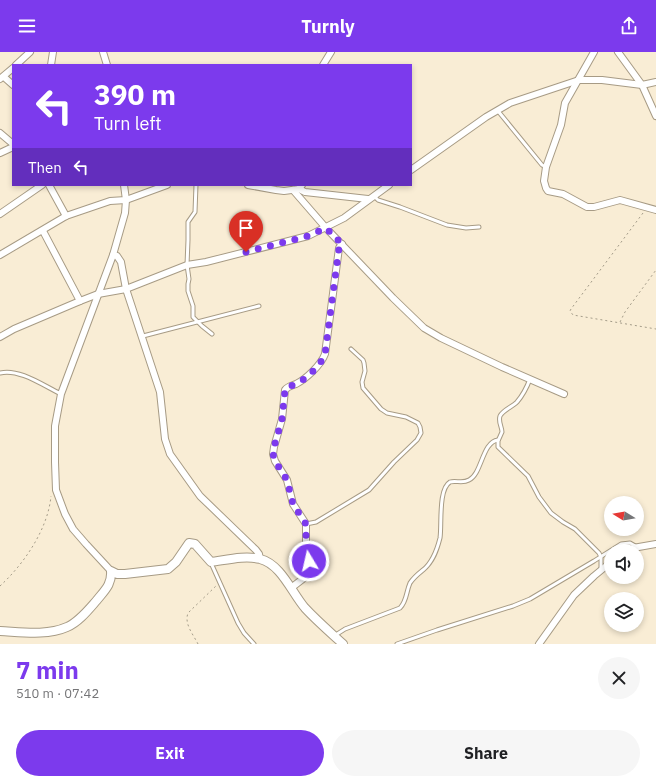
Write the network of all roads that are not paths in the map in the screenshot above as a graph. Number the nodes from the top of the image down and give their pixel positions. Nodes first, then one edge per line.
1 (30, 52) edge
2 (53, 52) edge
3 (103, 52) edge
4 (331, 52) edge
5 (594, 52) edge
6 (618, 52) edge
7 (17, 64) edge
8 (51, 64) edge
9 (107, 64) edge
10 (324, 64) edge
11 (12, 69) edge
12 (2, 78) edge
13 (579, 80) junction
14 (656, 82) edge
15 (12, 84) edge
16 (642, 85) junction
17 (497, 110) junction
18 (656, 116) edge
19 (0, 133) edge
20 (12, 144) edge
21 (12, 146) edge
22 (0, 153) edge
23 (546, 167) junction
24 (412, 169) edge
25 (41, 186) edge
26 (50, 186) edge
27 (124, 186) edge
28 (164, 186) edge
29 (196, 186) edge
30 (254, 186) edge
31 (388, 186) edge
32 (298, 188) edge
33 (374, 196) junction
34 (368, 199) junction
35 (126, 200) junction
36 (656, 210) edge
37 (0, 214) edge
38 (66, 216) junction
39 (479, 227) dead end
40 (326, 228) junction
41 (43, 231) junction
42 (342, 244) junction
43 (0, 255) edge
44 (113, 255) junction
45 (187, 265) junction
46 (126, 288) junction
47 (98, 294) junction
48 (80, 301) junction
49 (259, 306) dead end
50 (198, 322) junction
51 (212, 334) dead end
52 (143, 336) junction
53 (0, 337) edge
54 (351, 349) dead end
55 (0, 373) edge
56 (530, 379) junction
57 (61, 394) junction
58 (564, 394) dead end
59 (498, 440) junction
60 (306, 524) junction
61 (656, 544) edge
62 (644, 546) edge
63 (604, 555) edge
64 (601, 557) junction
65 (260, 559) junction
66 (211, 562) junction
67 (604, 568) edge
68 (601, 570) junction
69 (111, 571) junction
70 (291, 588) junction
71 (0, 631) edge
72 (334, 636) junction
73 (254, 644) edge
74 (343, 644) edge
75 (397, 644) edge
76 (540, 644) edge

1 - 7 street
2 - 8 street
3 - 9 street
4 - 10 street
5 - 13 street
6 - 16 street
11 - 12 street
12 - 15 street
13 - 16 street
13 - 17 street
13 - 23 street
14 - 16 street
16 - 18 street
17 - 23 lane
17 - 24 street
19 - 20 street
21 - 22 street
23 - 36 street
25 - 37 street
26 - 38 street
27 - 35 street
28 - 35 street
29 - 45 lane
30 - 32 street
31 - 33 street
32 - 34 street
32 - 40 street
33 - 34 street
33 - 39 lane
34 - 40 street
35 - 38 street
35 - 44 street
38 - 41 street
40 - 42 street
40 - 45 street
41 - 43 street
41 - 48 street
42 - 56 street
42 - 60 street
44 - 46 street
44 - 47 street
45 - 46 street
45 - 50 lane
46 - 47 street
46 - 52 street
47 - 48 street
47 - 57 street
48 - 53 street
49 - 50 lane
50 - 51 lane
50 - 52 lane
52 - 65 street
54 - 60 lane
55 - 57 lane
56 - 58 street
56 - 59 lane
57 - 69 street
59 - 64 lane
59 - 72 lane
60 - 70 street
61 - 62 street
63 - 64 lane
64 - 68 lane
64 - 75 lane
65 - 66 street
65 - 70 street
66 - 69 street
66 - 73 lane
67 - 68 street
68 - 76 street
69 - 71 street
70 - 72 street
72 - 74 street

